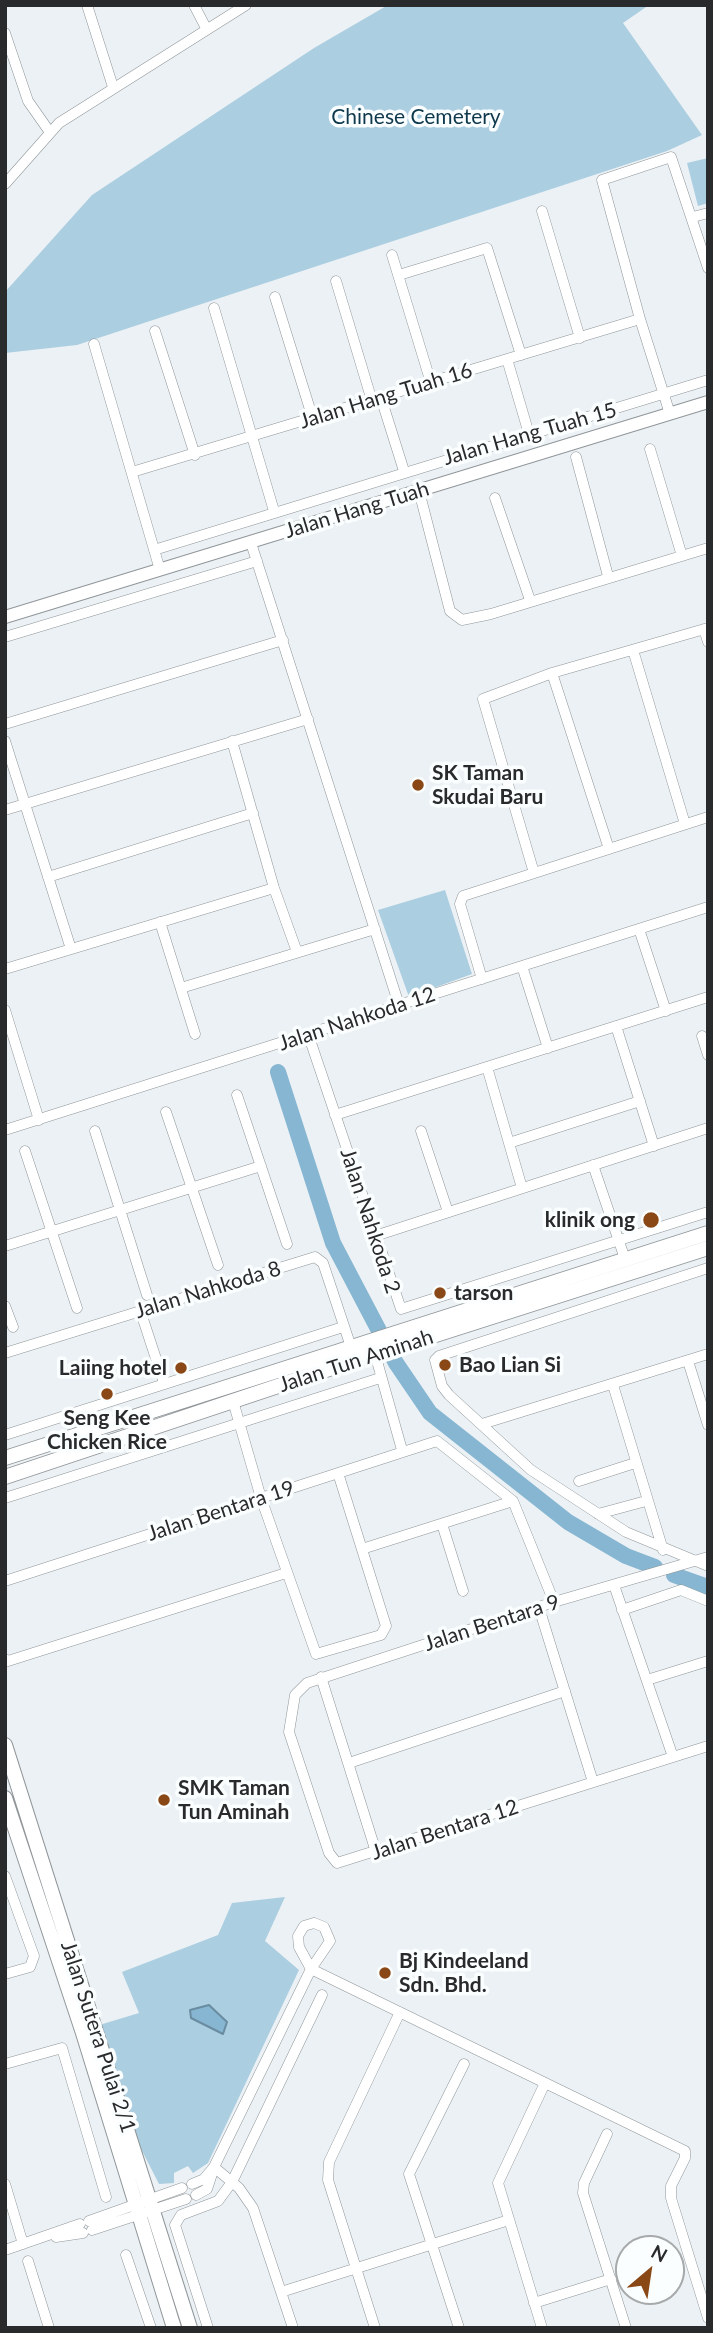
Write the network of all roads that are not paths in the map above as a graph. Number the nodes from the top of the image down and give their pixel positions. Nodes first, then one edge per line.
1 (87, 5) edge
2 (194, 5) edge
3 (246, 5) edge
4 (206, 28) junction
5 (5, 33) edge
6 (113, 87) junction
7 (49, 131) junction
8 (5, 184) edge
9 (542, 211) dead end
10 (708, 213) edge
11 (693, 217) junction
12 (392, 255) dead end
13 (708, 268) edge
14 (399, 275) junction
15 (336, 281) dead end
16 (275, 297) dead end
17 (214, 308) dead end
18 (640, 319) junction
19 (155, 331) dead end
20 (580, 338) junction
21 (94, 344) dead end
22 (522, 355) junction
23 (507, 359) junction
24 (708, 380) edge
25 (431, 383) junction
26 (664, 395) junction
27 (377, 399) junction
28 (708, 402) edge
29 (670, 414) junction
30 (313, 418) junction
31 (529, 434) junction
32 (252, 437) junction
33 (650, 449) dead end
34 (195, 454) junction
35 (576, 457) dead end
36 (404, 471) junction
37 (132, 472) junction
38 (419, 491) junction
39 (495, 498) dead end
40 (274, 511) junction
41 (251, 542) junction
42 (708, 548) edge
43 (154, 550) junction
44 (682, 556) junction
45 (257, 561) junction
46 (160, 570) junction
47 (608, 576) junction
48 (530, 600) junction
49 (5, 617) edge
50 (706, 629) edge
51 (5, 637) edge
52 (283, 640) junction
53 (708, 642) edge
54 (633, 650) junction
55 (552, 673) junction
56 (308, 719) junction
57 (5, 724) edge
58 (5, 740) edge
59 (232, 741) junction
60 (25, 804) junction
61 (5, 810) edge
62 (253, 813) junction
63 (708, 817) edge
64 (685, 824) junction
65 (609, 849) junction
66 (534, 873) junction
67 (48, 877) junction
68 (274, 888) junction
69 (708, 907) edge
70 (160, 922) junction
71 (375, 929) junction
72 (639, 929) junction
73 (71, 949) junction
74 (297, 952) junction
75 (522, 966) junction
76 (5, 969) edge
77 (482, 979) junction
78 (181, 988) junction
79 (708, 998) edge
80 (399, 1005) junction
81 (5, 1010) edge
82 (666, 1011) junction
83 (616, 1026) junction
84 (195, 1034) dead end
85 (308, 1034) junction
86 (702, 1036) dead end
87 (10, 1042) edge
88 (548, 1048) junction
89 (708, 1055) edge
90 (487, 1067) junction
91 (237, 1095) dead end
92 (640, 1101) junction
93 (166, 1112) dead end
94 (335, 1115) junction
95 (39, 1120) junction
96 (708, 1128) edge
97 (5, 1130) edge
98 (95, 1131) dead end
99 (421, 1131) dead end
100 (509, 1143) junction
101 (654, 1146) junction
102 (25, 1152) dead end
103 (593, 1165) junction
104 (261, 1166) junction
105 (522, 1188) junction
106 (190, 1190) junction
107 (120, 1211) junction
108 (448, 1212) junction
109 (708, 1212) edge
110 (51, 1230) junction
111 (708, 1233) edge
112 (375, 1236) junction
113 (620, 1240) junction
114 (287, 1244) dead end
115 (5, 1246) edge
116 (708, 1248) edge
117 (625, 1259) junction
118 (218, 1265) dead end
119 (708, 1268) edge
120 (147, 1295) dead end
121 (5, 1306) edge
122 (77, 1308) dead end
123 (140, 1310) junction
124 (13, 1327) dead end
125 (343, 1327) junction
126 (417, 1333) junction
127 (351, 1347) junction
128 (373, 1350) junction
129 (5, 1353) edge
130 (708, 1354) edge
131 (688, 1361) junction
132 (380, 1378) junction
133 (164, 1383) junction
134 (613, 1385) junction
135 (233, 1401) junction
136 (239, 1424) junction
137 (482, 1424) junction
138 (708, 1425) edge
139 (5, 1435) edge
140 (401, 1450) junction
141 (5, 1458) edge
142 (635, 1463) junction
143 (338, 1473) junction
144 (5, 1477) edge
145 (579, 1481) dead end
146 (5, 1498) edge
147 (261, 1498) junction
148 (513, 1501) junction
149 (646, 1501) junction
150 (598, 1514) junction
151 (442, 1524) junction
152 (362, 1549) junction
153 (663, 1550) junction
154 (708, 1558) edge
155 (697, 1562) junction
156 (708, 1566) edge
157 (286, 1573) junction
158 (5, 1581) edge
159 (614, 1585) junction
160 (463, 1591) dead end
161 (708, 1601) edge
162 (554, 1602) junction
163 (539, 1608) junction
164 (622, 1610) junction
165 (5, 1659) edge
166 (708, 1661) edge
167 (321, 1678) junction
168 (647, 1680) junction
169 (565, 1691) junction
170 (291, 1710) joint
171 (5, 1745) edge
172 (708, 1746) edge
173 (673, 1757) junction
174 (349, 1763) junction
175 (593, 1782) junction
176 (5, 1798) edge
177 (376, 1852) junction
178 (6, 1880) edge
179 (5, 1974) edge
180 (322, 1995) dead end
181 (400, 2012) junction
182 (5, 2064) edge
183 (464, 2064) dead end
184 (545, 2083) junction
185 (607, 2134) dead end
186 (214, 2167) junction
187 (232, 2182) junction
188 (5, 2184) edge
189 (106, 2197) dead end
190 (144, 2208) junction
191 (509, 2220) junction
192 (23, 2244) junction
193 (432, 2244) junction
194 (5, 2250) edge
195 (126, 2255) dead end
196 (28, 2261) dead end
197 (355, 2268) junction
198 (611, 2279) junction
199 (281, 2292) junction
200 (534, 2303) junction
201 (708, 2318) edge
202 (49, 2328) edge
203 (151, 2328) edge
204 (174, 2328) edge
205 (190, 2328) edge
206 (208, 2328) edge
207 (293, 2328) edge
208 (375, 2328) edge
209 (458, 2328) edge
210 (542, 2328) edge
211 (626, 2328) edge

1 - 6 street
2 - 4 street
3 - 4 street
4 - 6 street
5 - 7 street
6 - 7 street
7 - 8 street
9 - 20 street
10 - 11 street
11 - 13 street
11 - 18 street
12 - 14 street
14 - 22 street
14 - 25 street
15 - 27 street
16 - 30 street
17 - 32 street
18 - 20 street, Jalan Hang Tuah 16
18 - 26 street
19 - 34 street
20 - 22 street, Jalan Hang Tuah 16
21 - 37 street
22 - 23 street, Jalan Hang Tuah 16
23 - 25 street, Jalan Hang Tuah 16
23 - 31 street
24 - 26 street, Jalan Hang Tuah 15
25 - 27 street, Jalan Hang Tuah 16
26 - 29 street
26 - 31 street, Jalan Hang Tuah 15
27 - 30 street, Jalan Hang Tuah 16
27 - 36 street
28 - 29 street, Jalan Hang Tuah
29 - 38 street, Jalan Hang Tuah
30 - 32 street, Jalan Hang Tuah 16
31 - 36 street, Jalan Hang Tuah 15
32 - 34 street, Jalan Hang Tuah 16
32 - 40 street
33 - 44 street
34 - 37 street, Jalan Hang Tuah 16
35 - 47 street
36 - 40 street, Jalan Hang Tuah 15
37 - 43 street
38 - 41 street, Jalan Hang Tuah
38 - 48 street
39 - 48 street
40 - 43 street, Jalan Hang Tuah 15
41 - 45 street
41 - 46 street, Jalan Hang Tuah
42 - 44 street
43 - 46 street
44 - 47 street
45 - 51 street
45 - 52 street
46 - 49 street, Jalan Hang Tuah
47 - 48 street
50 - 53 street
50 - 54 street
52 - 56 street
52 - 57 street
54 - 55 street
54 - 64 street
55 - 65 street
55 - 66 street
56 - 59 street
56 - 71 street
58 - 60 street
59 - 60 street
59 - 62 street
60 - 61 street
60 - 67 street
62 - 67 street
62 - 68 street
63 - 64 street
64 - 65 street
65 - 66 street
66 - 77 street
67 - 73 street
68 - 70 street
68 - 74 street
69 - 72 street, Jalan Nahkoda 12
70 - 73 street
70 - 78 street
71 - 74 street
71 - 80 street
72 - 75 street, Jalan Nahkoda 12
72 - 82 street
73 - 76 street
74 - 78 street
75 - 77 street, Jalan Nahkoda 12
75 - 88 street
77 - 80 street, Jalan Nahkoda 12
78 - 84 street
79 - 82 street
80 - 85 street, Jalan Nahkoda 12
81 - 87 street
82 - 83 street
83 - 88 street
83 - 92 street
85 - 94 street, Jalan Nahkoda 2
85 - 95 street, Jalan Nahkoda 12
86 - 89 street
87 - 95 street
88 - 90 street
90 - 94 street
90 - 100 street
91 - 104 street
92 - 100 street
92 - 101 street
93 - 106 street
94 - 112 street, Jalan Nahkoda 2
95 - 97 street, Jalan Nahkoda 12
96 - 101 street
98 - 107 street
99 - 108 street
100 - 105 street
101 - 103 street
102 - 110 street
103 - 105 street
103 - 113 street
104 - 106 street
104 - 114 street
105 - 108 street
106 - 107 street
106 - 118 street
107 - 110 street
107 - 120 street
108 - 112 street
109 - 113 street, Jalan Nahkoda 2
110 - 115 street
110 - 122 street
111 - 117 main road, Jalan Tun Aminah
112 - 113 street, Jalan Nahkoda 2
113 - 117 street
116 - 126 main road, Jalan Tun Aminah
117 - 126 main road, Jalan Tun Aminah
119 - 137 street
121 - 124 street
123 - 125 street, Jalan Nahkoda 8
123 - 129 street, Jalan Nahkoda 8
123 - 133 street
125 - 127 street, Jalan Nahkoda 8
125 - 133 street
126 - 128 main road, Jalan Tun Aminah
127 - 128 main road, Jalan Tun Aminah
127 - 141 main road, Jalan Tun Aminah
128 - 132 street
128 - 135 main road, Jalan Tun Aminah
130 - 131 street
131 - 134 street
131 - 138 street
132 - 136 street
132 - 140 street
133 - 139 street
134 - 137 street
134 - 142 street
135 - 136 street
135 - 144 main road, Jalan Tun Aminah
136 - 146 street
136 - 147 street
137 - 150 street
140 - 143 street, Jalan Bentara 19
140 - 148 street, Jalan Bentara 19
142 - 145 street
142 - 149 street
143 - 147 street, Jalan Bentara 19
143 - 152 street
147 - 157 street
147 - 158 street, Jalan Bentara 19
148 - 151 street
148 - 162 street
149 - 150 street
149 - 153 street
150 - 153 street
151 - 152 street
151 - 160 street
152 - 157 street
153 - 155 street
154 - 155 street, Jalan Bentara 9
155 - 156 street
155 - 159 street, Jalan Bentara 9
157 - 165 street
159 - 162 street, Jalan Bentara 9
159 - 164 street
161 - 164 street
162 - 163 street, Jalan Bentara 9
163 - 167 street, Jalan Bentara 9
163 - 169 street
164 - 168 street
166 - 168 street
167 - 170 street, Jalan Bentara 9
167 - 174 street
168 - 173 street
169 - 174 street
169 - 175 street
170 - 177 street, Jalan Bentara 12
171 - 190 main road, Jalan Sutera Pulai 2/1
172 - 173 street, Jalan Bentara 12
173 - 175 street, Jalan Bentara 12
174 - 177 street
175 - 177 street, Jalan Bentara 12
176 - 190 main road, Jalan Sutera Pulai 2/1
178 - 179 street
180 - 187 street
181 - 184 street
181 - 186 street
181 - 197 street
182 - 189 street
183 - 193 street
184 - 191 street
184 - 201 street
185 - 198 street
186 - 187 street
186 - 190 street
186 - 190 street
187 - 199 street
187 - 206 street
188 - 192 street
190 - 192 street
190 - 204 main road, Jalan Sutera Pulai 2/1
190 - 205 main road, Jalan Sutera Pulai 2/1
191 - 193 street
191 - 200 street
192 - 194 street
193 - 197 street
193 - 209 street
195 - 203 street
196 - 202 street
197 - 199 street
197 - 208 street
198 - 200 street
198 - 211 street
199 - 207 street
200 - 210 street

